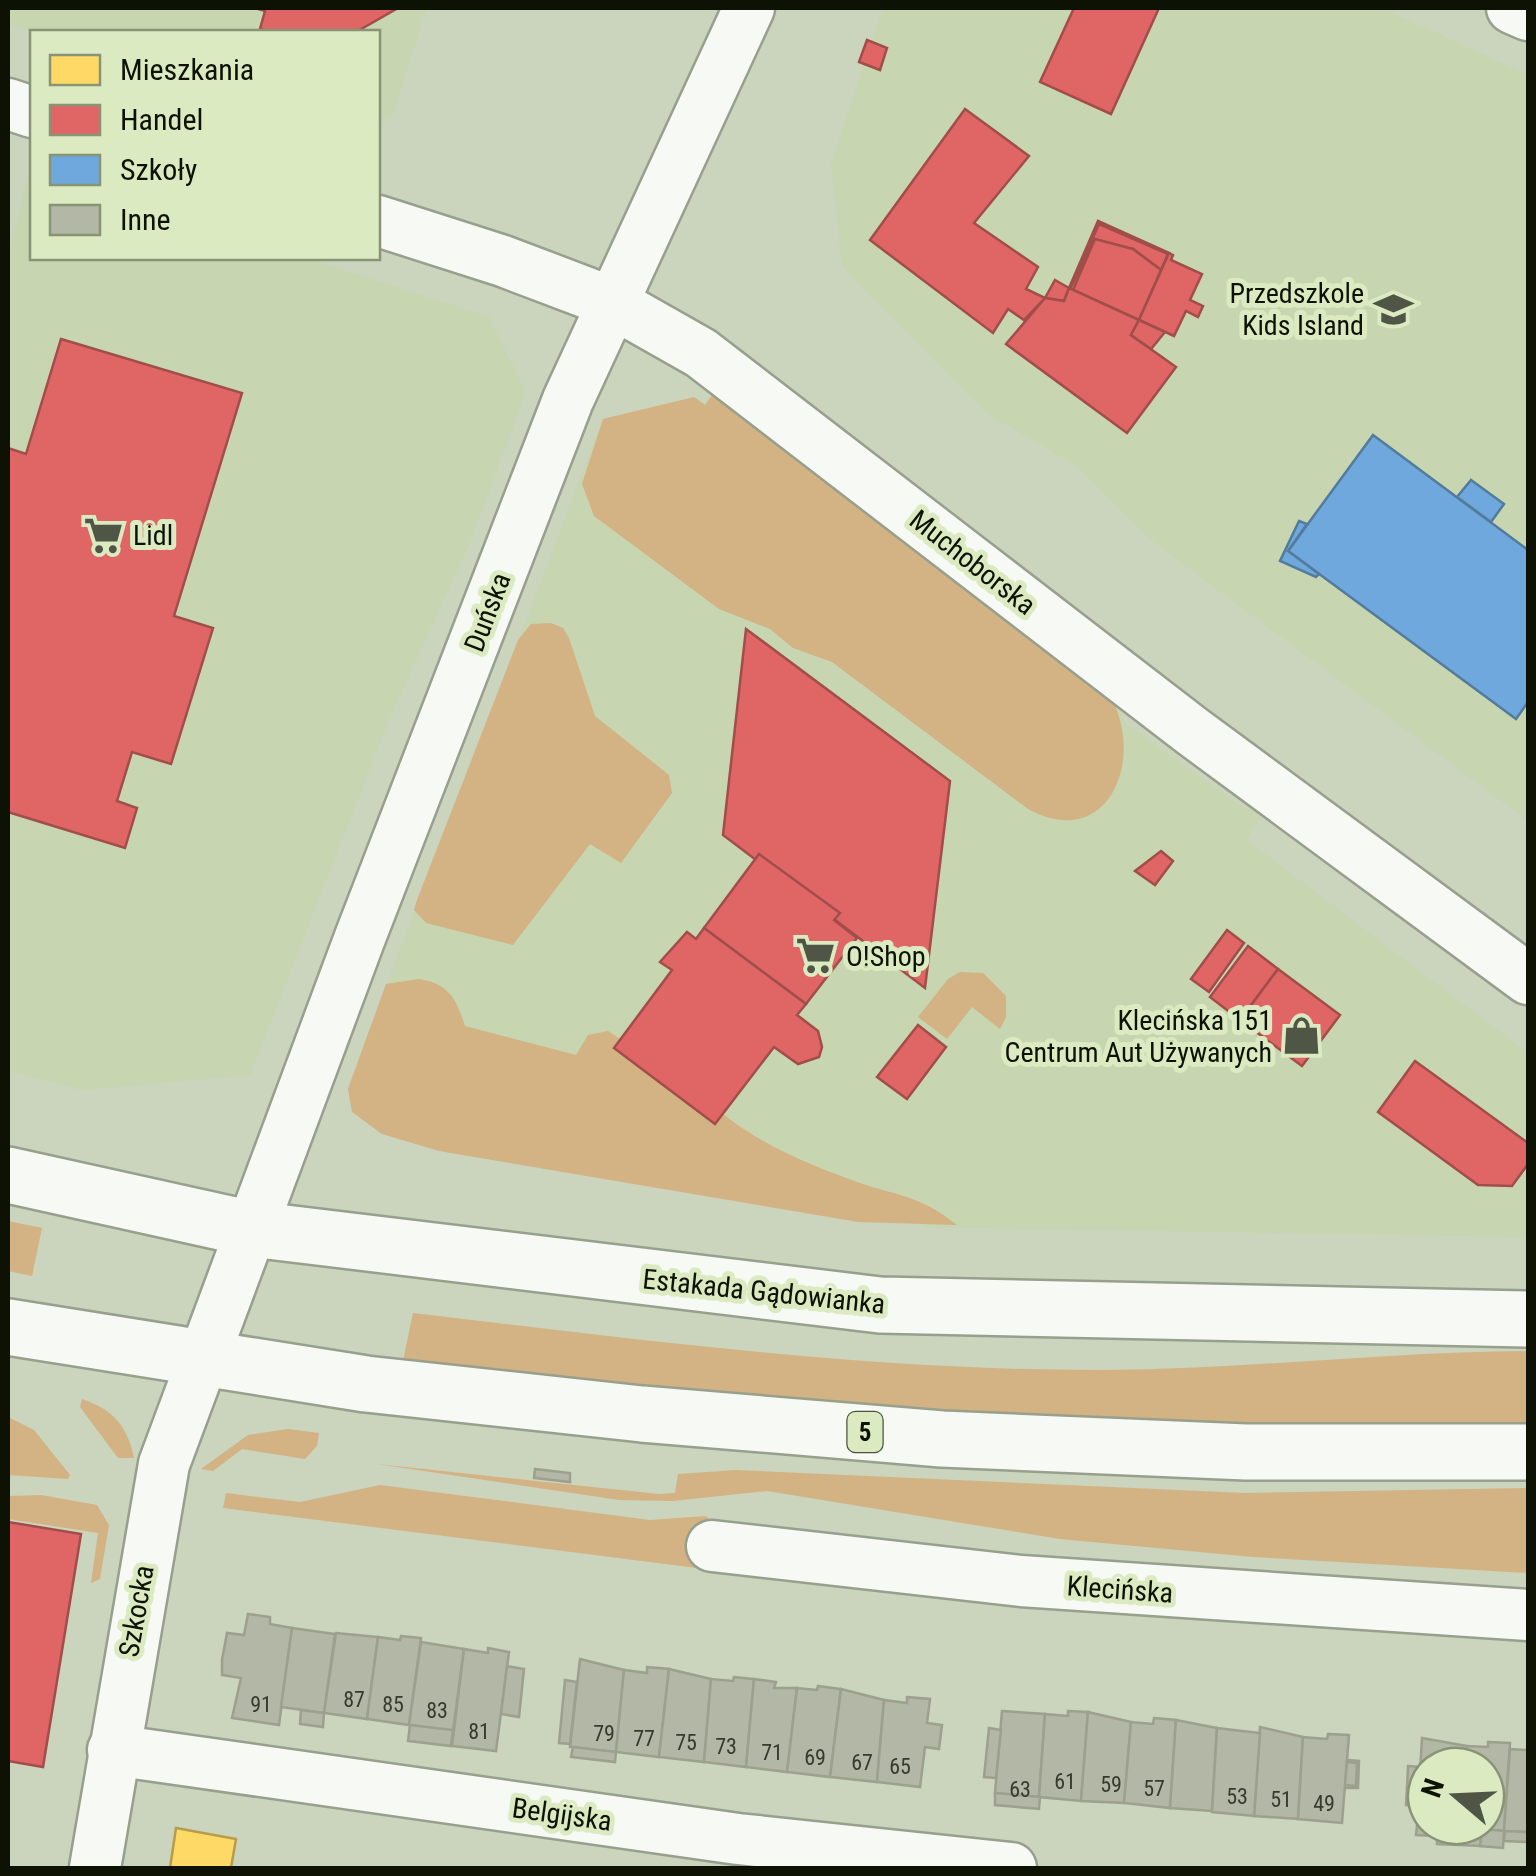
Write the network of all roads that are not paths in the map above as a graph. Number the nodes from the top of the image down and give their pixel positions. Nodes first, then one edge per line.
1 (749, 8) edge
2 (1512, 8) edge
3 (1528, 15) edge
4 (380, 222) edge
5 (611, 302) junction
6 (1528, 979) edge
7 (8, 1176) edge
8 (252, 1229) junction
9 (1528, 1319) edge
10 (8, 1327) edge
11 (205, 1360) junction
12 (1528, 1452) edge
13 (712, 1546) dead end
14 (1528, 1615) edge
15 (113, 1750) junction
16 (95, 1868) edge
17 (1011, 1868) edge

1 - 5 street, Duńska
2 - 3 street
4 - 5 street, Muchoborska
5 - 6 street, Muchoborska
5 - 8 street, Duńska
7 - 8 main road, Estakada Gądowianka
8 - 9 main road, Estakada Gądowianka
8 - 11 street, Duńska
10 - 11 main road, 5
11 - 12 main road, 5
11 - 15 street, Szkocka
13 - 14 street, Klecińska
15 - 16 street, Szkocka
15 - 17 street, Belgijska

